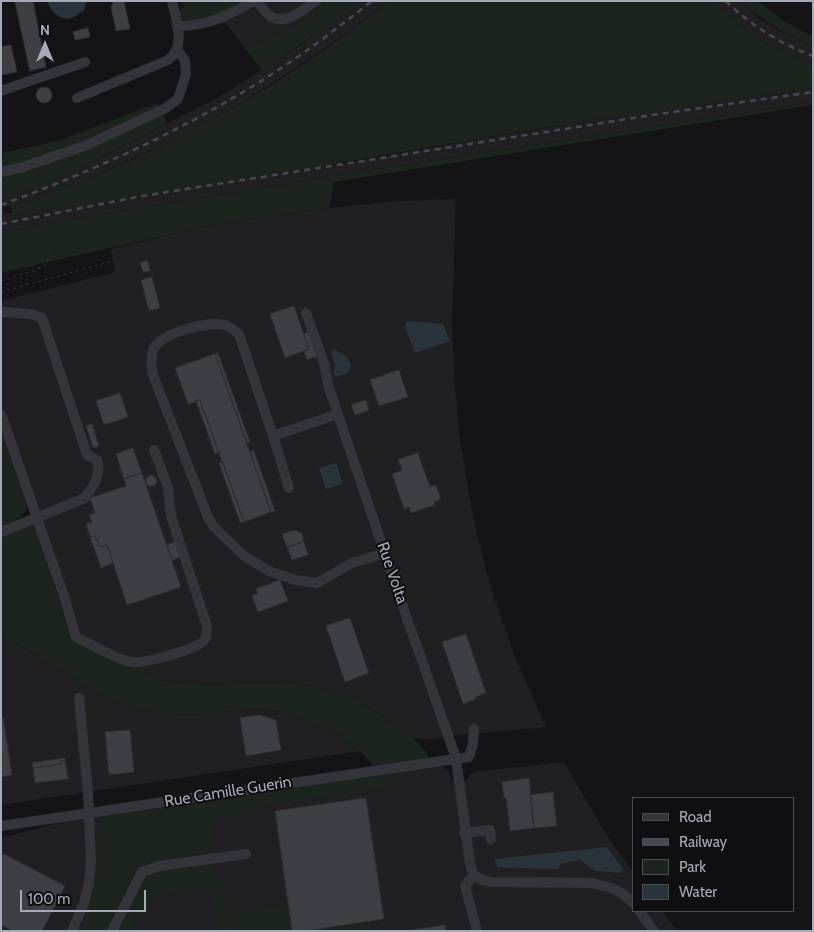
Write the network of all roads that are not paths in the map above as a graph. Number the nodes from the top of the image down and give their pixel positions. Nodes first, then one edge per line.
1 (172, 1) edge
2 (255, 1) edge
3 (316, 1) edge
4 (177, 26) junction
5 (177, 49) junction
6 (85, 62) dead end
7 (1, 91) edge
8 (77, 98) dead end
9 (1, 172) edge
10 (1, 312) edge
11 (306, 313) dead end
12 (1, 414) edge
13 (338, 414) junction
14 (273, 436) junction
15 (154, 450) dead end
16 (289, 488) dead end
17 (36, 518) junction
18 (1, 532) edge
19 (385, 553) junction
20 (79, 698) dead end
21 (474, 729) dead end
22 (456, 758) junction
23 (90, 814) junction
24 (1, 826) edge
25 (464, 833) junction
26 (492, 839) dead end
27 (246, 854) dead end
28 (474, 875) junction
29 (632, 902) edge
30 (640, 912) edge
31 (72, 931) edge
32 (112, 931) edge
33 (477, 931) edge
34 (654, 931) edge

1 - 4 street
2 - 3 street
2 - 4 street
4 - 5 street
5 - 8 street
5 - 9 street
6 - 7 street
10 - 17 street
11 - 13 street, Rue Volta
12 - 17 street
13 - 14 street
13 - 19 street, Rue Volta
14 - 16 street
14 - 19 street
15 - 17 street
17 - 18 street
19 - 22 street, Rue Volta
20 - 23 street
21 - 22 street
22 - 23 street, Rue Camille Guerin
22 - 25 street, Rue Volta
23 - 24 street, Rue Camille Guerin
23 - 31 street
25 - 26 street
25 - 28 street, Rue Volta
27 - 32 street
28 - 29 street
28 - 33 street
30 - 34 street

